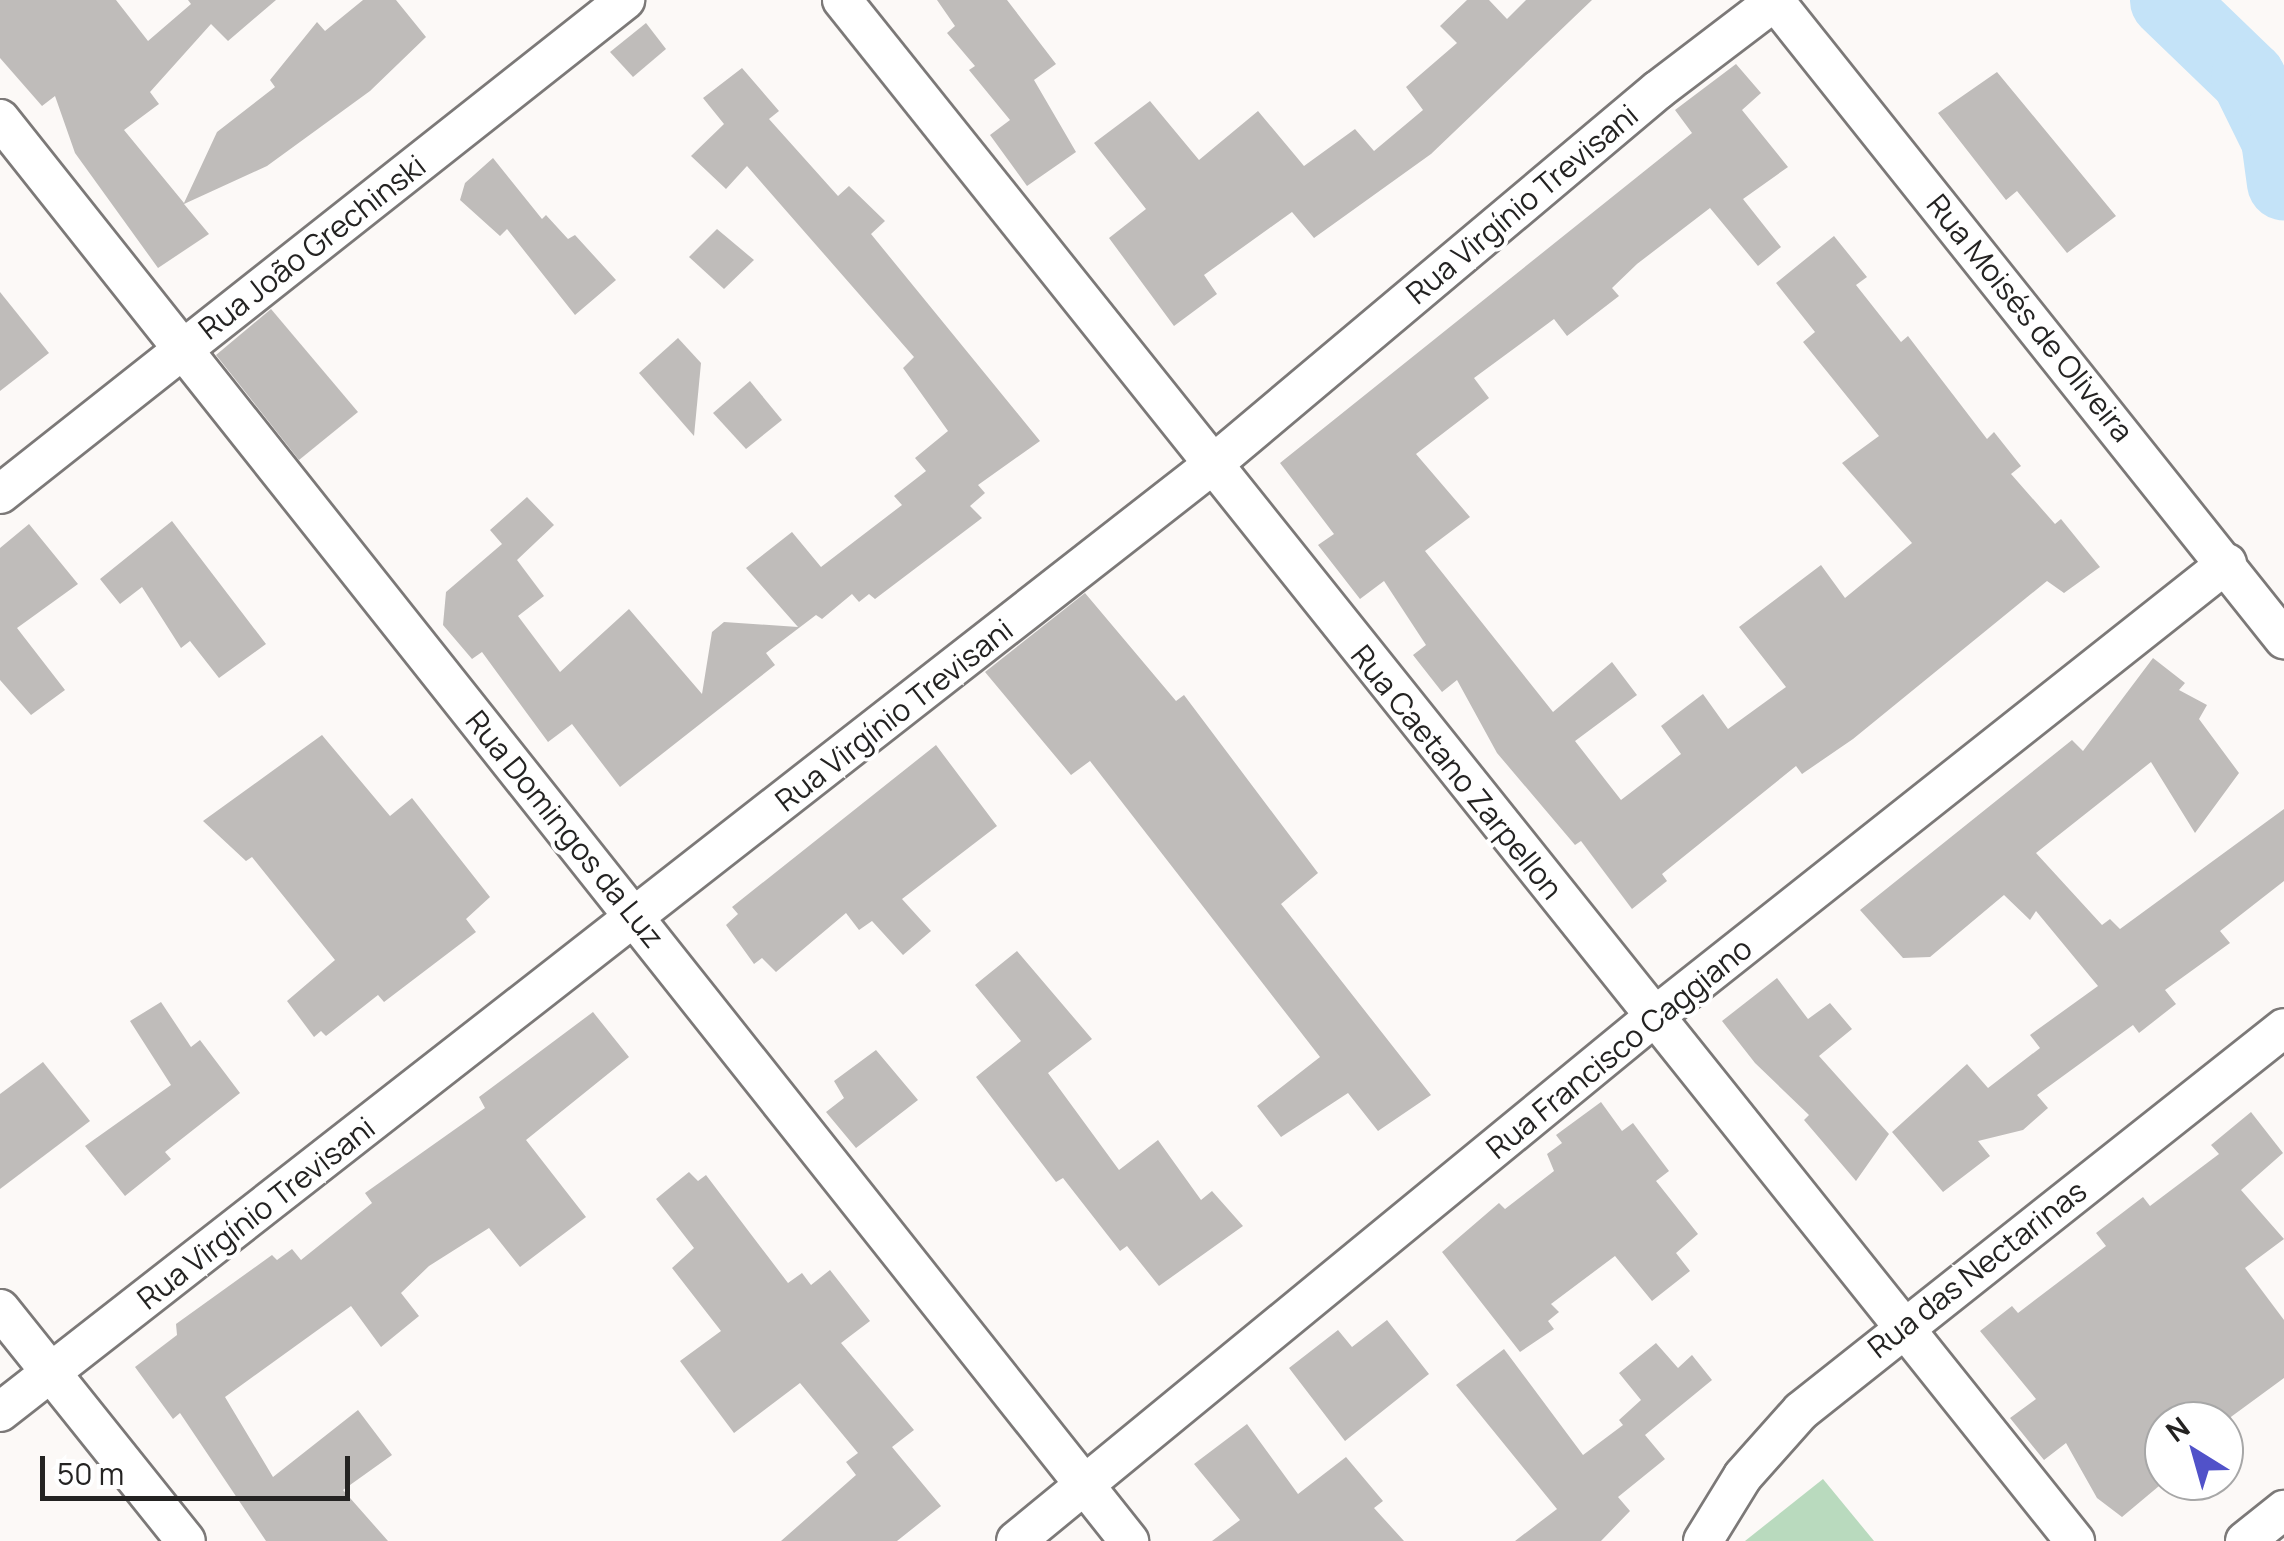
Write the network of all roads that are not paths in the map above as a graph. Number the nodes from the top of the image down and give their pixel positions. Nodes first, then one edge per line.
1 (625, 0) edge
2 (842, 0) edge
3 (1774, 0) edge
4 (0, 119) edge
5 (179, 353) junction
6 (1212, 465) junction
7 (0, 494) edge
8 (2227, 563) junction
9 (2284, 639) edge
10 (637, 918) junction
11 (1654, 1017) junction
12 (2284, 1028) edge
13 (0, 1309) edge
14 (1901, 1328) junction
15 (50, 1373) junction
16 (0, 1412) edge
17 (1085, 1487) junction
18 (2284, 1510) edge
19 (186, 1541) edge
20 (1016, 1541) edge
21 (1128, 1541) edge
22 (1704, 1541) edge
23 (2075, 1541) edge
24 (2244, 1541) edge

1 - 5 street, Rua João Grechinski
2 - 6 street, Rua Caetano Zarpellon
3 - 6 street, Rua Virgínio Trevisani
3 - 8 street, Rua Moisés de Oliveira
4 - 5 street, Rua Domingos da Luz
5 - 7 street, Rua João Grechinski
5 - 10 street, Rua Domingos da Luz
6 - 10 street, Rua Virgínio Trevisani
6 - 11 street, Rua Caetano Zarpellon
8 - 9 street, Rua Moisés de Oliveira
8 - 11 street, Rua Francisco Caggiano
10 - 15 street, Rua Virgínio Trevisani
10 - 17 street, Rua Domingos da Luz
11 - 14 street, Rua Caetano Zarpellon
11 - 17 street, Rua Francisco Caggiano
12 - 14 street, Rua das Nectarinas
13 - 15 street
14 - 22 street, Rua das Nectarinas
14 - 23 street, Rua Caetano Zarpellon
15 - 16 street, Rua Virgínio Trevisani
15 - 19 street
17 - 20 street, Rua Francisco Caggiano
17 - 21 street, Rua Domingos da Luz
18 - 24 street

